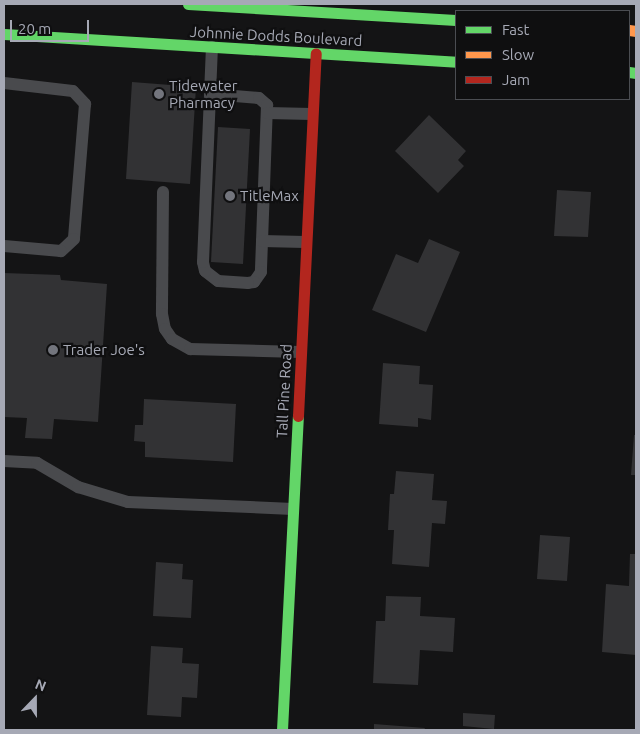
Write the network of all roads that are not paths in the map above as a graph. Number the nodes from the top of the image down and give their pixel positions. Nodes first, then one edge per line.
1 (188, 4) edge
2 (455, 20) edge
3 (4, 34) edge
4 (212, 47) junction
5 (316, 53) junction
6 (455, 62) edge
7 (4, 83) edge
8 (210, 94) junction
9 (267, 113) junction
10 (312, 114) junction
11 (163, 192) dead end
12 (262, 241) junction
13 (305, 242) junction
14 (4, 246) edge
15 (300, 352) junction
16 (4, 460) edge
17 (293, 509) junction
18 (282, 730) edge

1 - 2 main road, Johnnie Dodds Boulevard
3 - 4 main road, Johnnie Dodds Boulevard
4 - 5 main road, Johnnie Dodds Boulevard
4 - 8 lane
5 - 6 main road, Johnnie Dodds Boulevard
5 - 10 main road, Tall Pine Road
7 - 14 lane
8 - 9 lane
8 - 12 lane
9 - 10 lane
9 - 12 lane
10 - 13 main road, Tall Pine Road
11 - 15 lane
12 - 13 lane
13 - 15 main road, Tall Pine Road
15 - 17 main road, Tall Pine Road
16 - 17 lane
17 - 18 main road, Tall Pine Road

